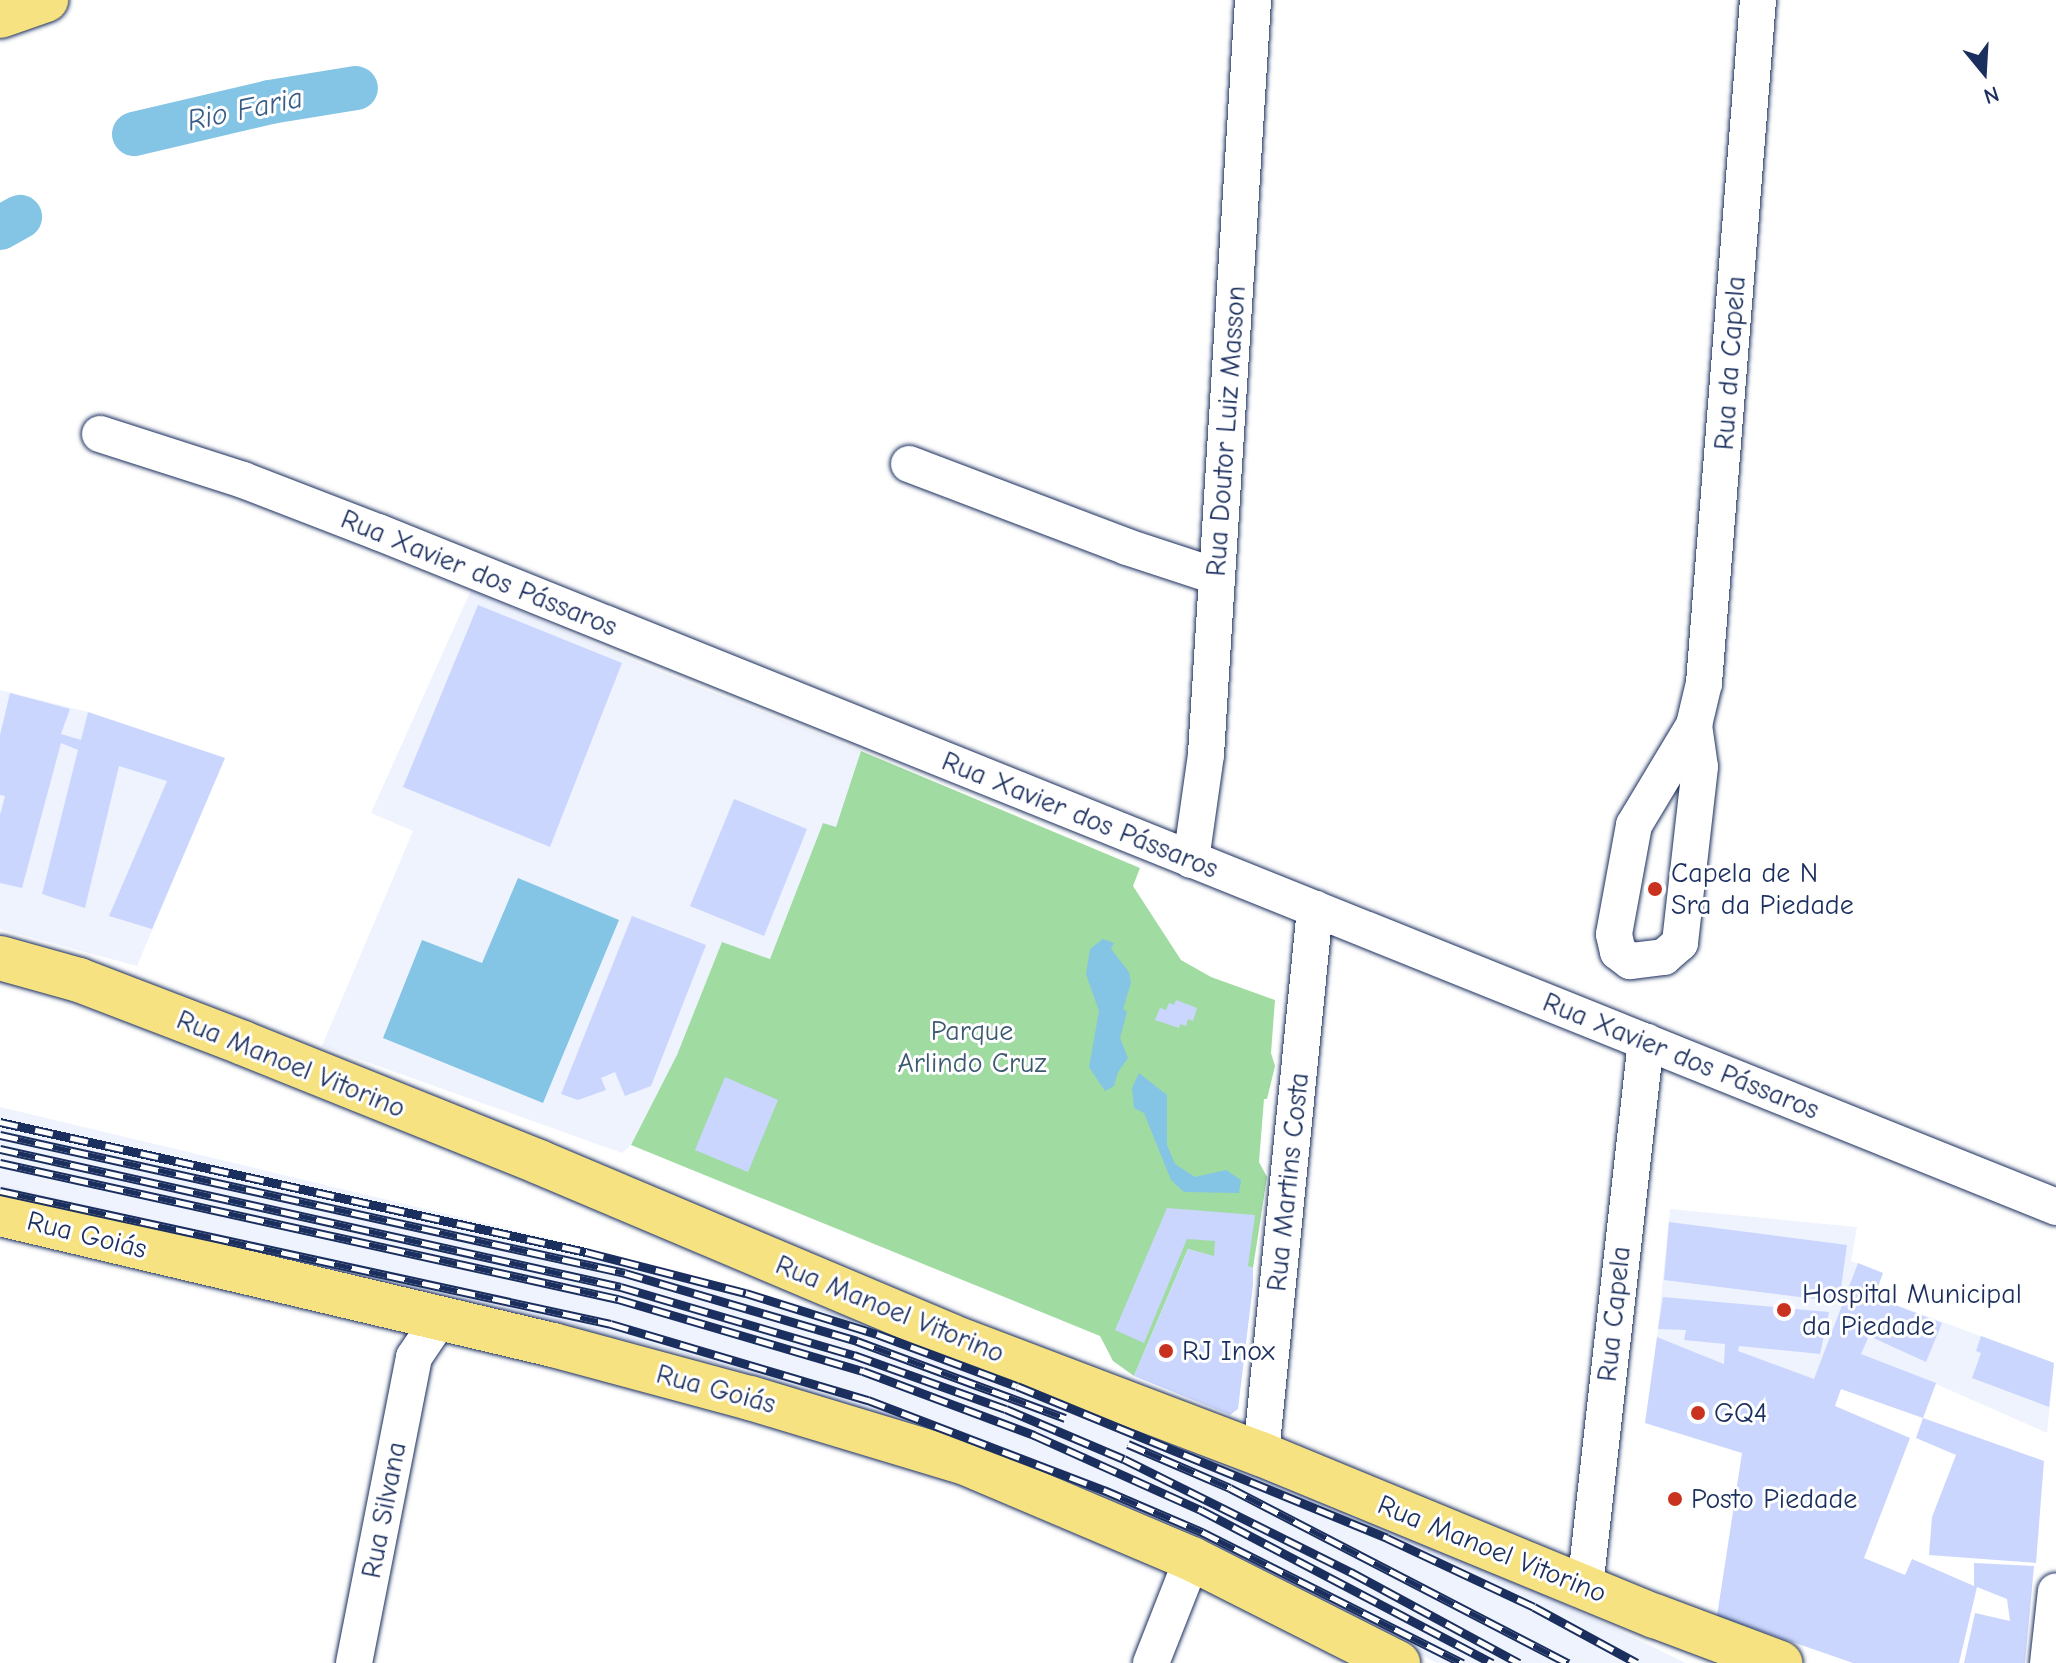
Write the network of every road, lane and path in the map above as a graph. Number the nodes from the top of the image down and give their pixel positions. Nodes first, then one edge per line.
1 (46, 0) edge
2 (1253, 0) edge
3 (1758, 0) edge
4 (0, 16) edge
5 (100, 434) dead end
6 (909, 464) dead end
7 (1215, 576) junction
8 (1694, 725) junction
9 (1191, 860) junction
10 (1315, 909) junction
11 (0, 958) edge
12 (1646, 1041) junction
13 (2056, 1207) edge
14 (0, 1214) edge
15 (397, 1310) junction
16 (439, 1320) junction
17 (414, 1357) junction
18 (1261, 1454) junction
19 (1192, 1559) junction
20 (1585, 1587) junction
21 (2056, 1591) edge
22 (354, 1663) edge
23 (1151, 1663) edge
24 (1398, 1663) edge
25 (1780, 1663) edge
26 (2048, 1663) edge

1 - 4 main road
2 - 7 street, Rua Doutor Luiz Masson
3 - 8 street, Rua da Capela
5 - 9 street, Rua Xavier dos Pássaros
6 - 7 street
7 - 9 street, Rua Doutor Luiz Masson
8 - 8 street, Rua da Capela
9 - 10 street, Rua Xavier dos Pássaros
10 - 12 street, Rua Xavier dos Pássaros
10 - 18 street, Rua Martins Costa
11 - 18 main road, Rua Manoel Vitorino
12 - 13 street, Rua Xavier dos Pássaros
12 - 20 street, Rua Capela
14 - 15 main road, Rua Goiás
15 - 16 main road, Rua Goiás
15 - 17 street
16 - 17 street, Rua Silvana
16 - 19 main road, Rua Goiás
17 - 22 street, Rua Silvana
18 - 20 main road, Rua Manoel Vitorino
19 - 23 street
19 - 24 main road, Rua Goiás
20 - 25 main road, Rua Manoel Vitorino
21 - 26 street

